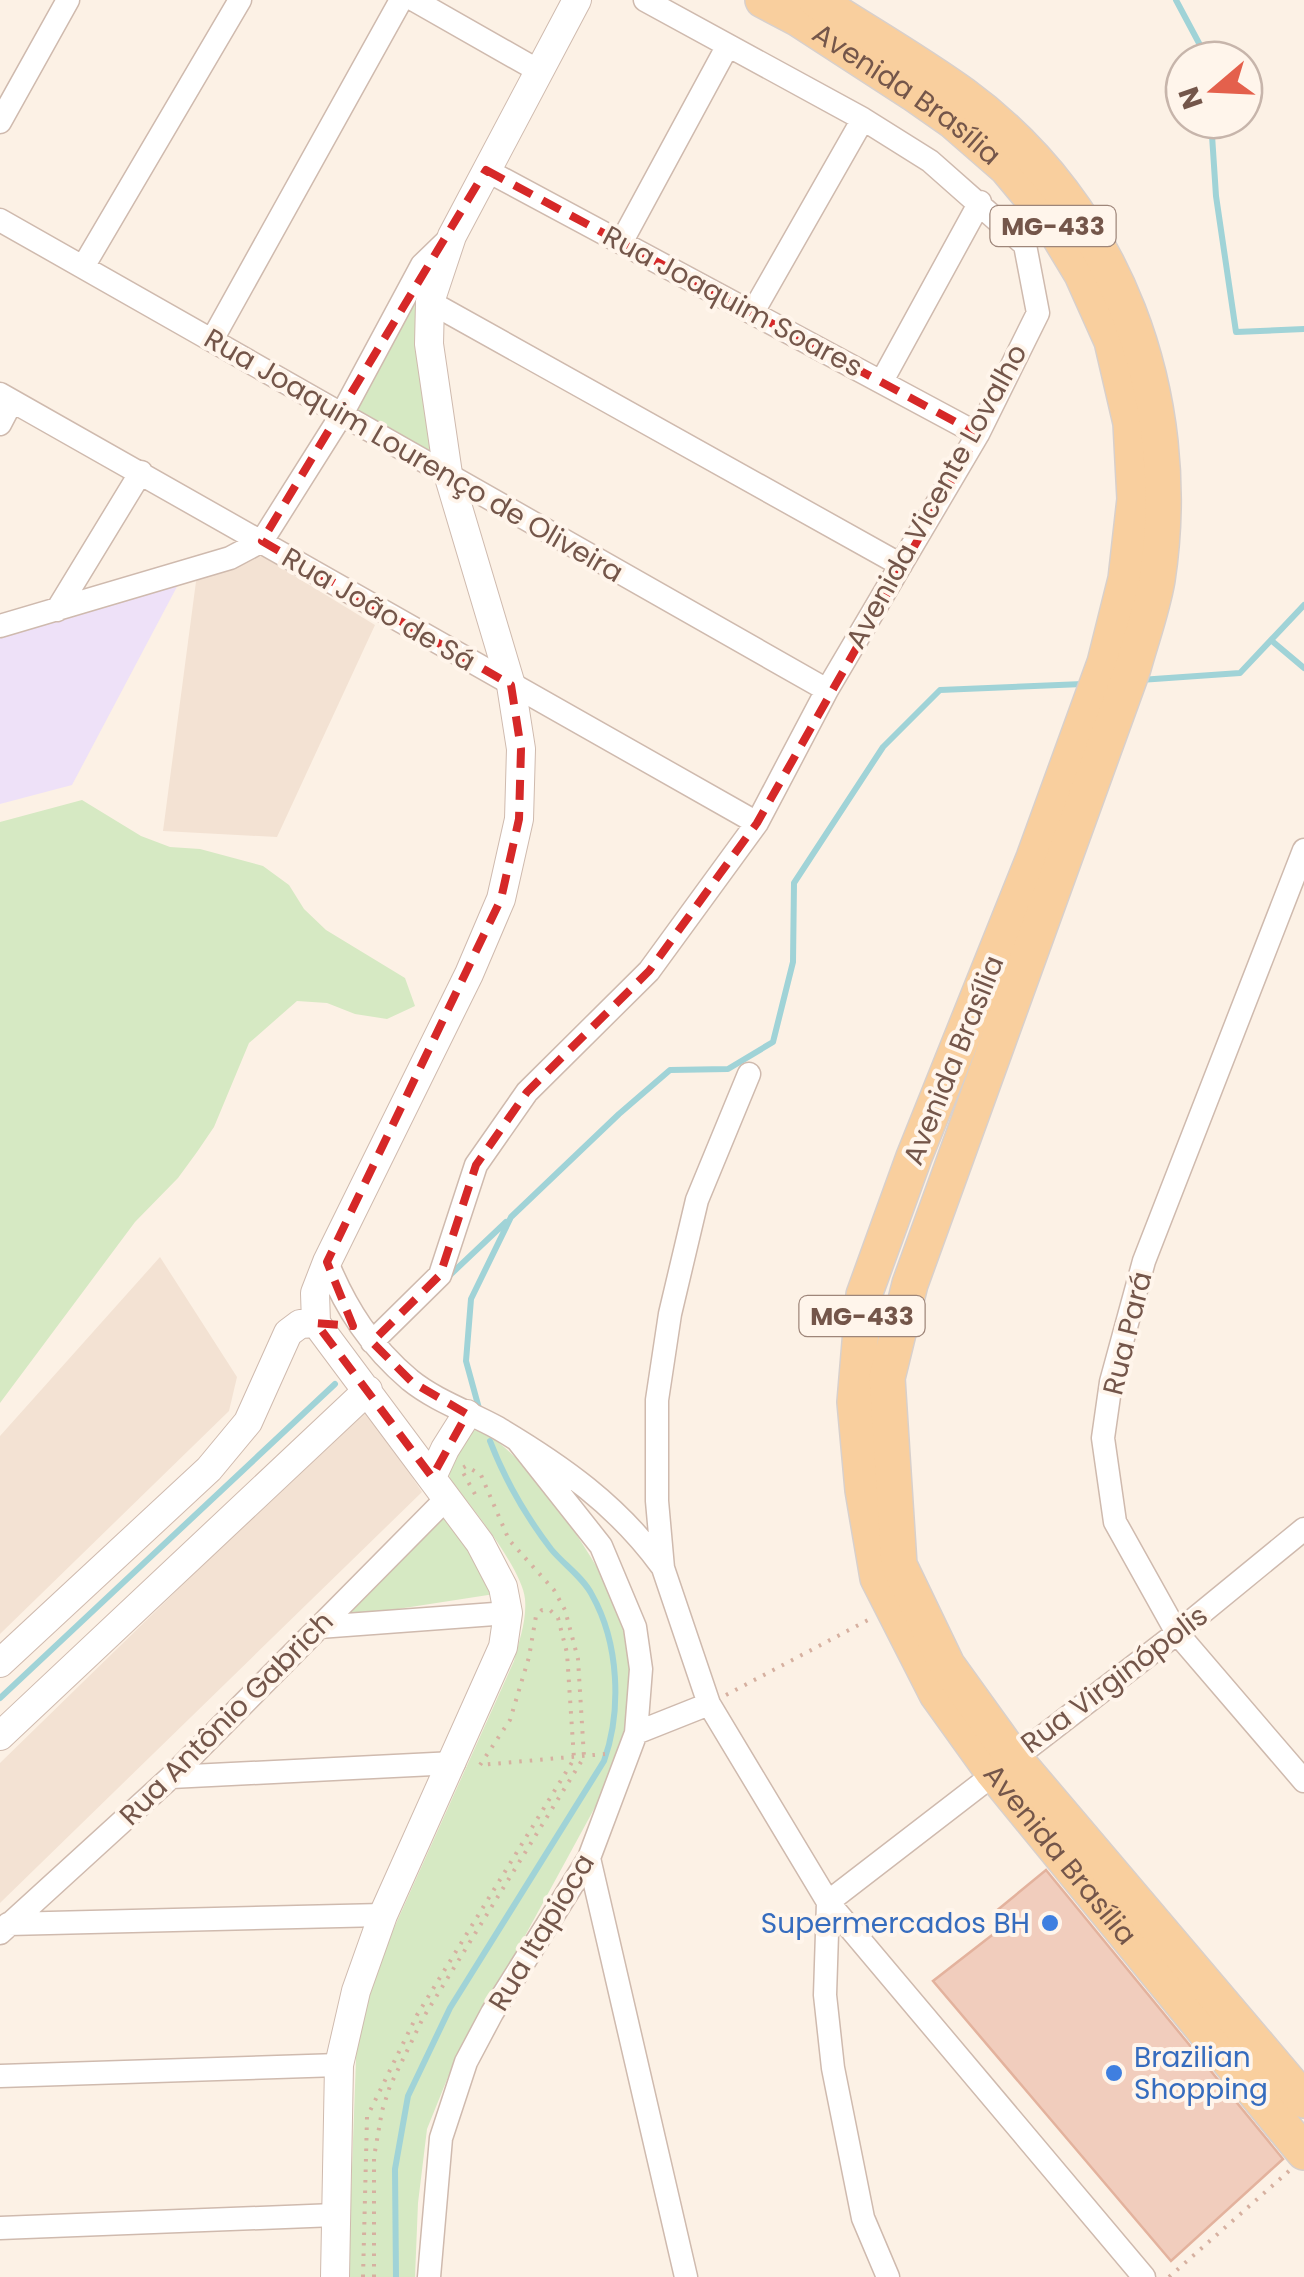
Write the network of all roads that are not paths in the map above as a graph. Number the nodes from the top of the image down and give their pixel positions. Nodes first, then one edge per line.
1 (68, 0) edge
2 (240, 0) edge
3 (401, 0) edge
4 (414, 0) edge
5 (577, 0) edge
6 (645, 0) edge
7 (763, 0) edge
8 (816, 0) edge
9 (727, 47) junction
10 (539, 71) junction
11 (7, 92) edge
12 (862, 119) junction
13 (0, 122) edge
14 (486, 170) junction
15 (980, 202) junction
16 (0, 220) edge
17 (452, 236) junction
18 (622, 241) junction
19 (83, 267) junction
20 (430, 302) junction
21 (753, 312) junction
22 (212, 340) junction
23 (882, 381) junction
24 (6, 397) edge
25 (342, 414) junction
26 (0, 424) edge
27 (978, 434) junction
28 (141, 472) junction
29 (448, 474) junction
30 (262, 541) junction
31 (901, 565) junction
32 (1141, 581) junction
33 (57, 610) junction
34 (0, 626) edge
35 (511, 686) junction
36 (827, 690) junction
37 (758, 824) junction
38 (1304, 850) edge
39 (1047, 862) junction
40 (749, 1074) dead end
41 (327, 1262) junction
42 (316, 1323) junction
43 (365, 1334) junction
44 (368, 1390) junction
45 (467, 1414) junction
46 (518, 1441) junction
47 (440, 1488) junction
48 (1304, 1529) edge
49 (663, 1568) junction
50 (519, 1612) junction
51 (319, 1626) junction
52 (1177, 1633) junction
53 (0, 1663) edge
54 (709, 1704) junction
55 (636, 1734) junction
56 (0, 1736) edge
57 (454, 1763) junction
58 (1003, 1764) junction
59 (171, 1777) junction
60 (1304, 1782) edge
61 (589, 1858) junction
62 (828, 1902) junction
63 (383, 1915) junction
64 (4, 1928) edge
65 (339, 2065) junction
66 (0, 2076) edge
67 (1304, 2100) edge
68 (1300, 2159) edge
69 (335, 2215) junction
70 (0, 2228) edge
71 (335, 2277) edge
72 (429, 2277) edge
73 (686, 2277) edge
74 (888, 2277) edge
75 (1144, 2277) edge

1 - 11 street
2 - 19 street
3 - 22 street
4 - 10 street
5 - 10 street
6 - 9 street, Avenida Vicente Lovalho
7 - 32 main road, Avenida Brasília / MG-433
8 - 32 main road, Avenida Brasília / MG-433
9 - 12 street, Avenida Vicente Lovalho
9 - 18 street
10 - 14 street
11 - 13 street
12 - 15 street, Avenida Vicente Lovalho
12 - 21 street
14 - 17 street
14 - 18 street, Rua Joaquim Soares
15 - 23 street
15 - 27 street, Avenida Vicente Lovalho
16 - 19 street, Rua Joaquim Lourenço de Oliveira
17 - 20 street
17 - 25 street
18 - 21 street, Rua Joaquim Soares
19 - 22 street, Rua Joaquim Lourenço de Oliveira
20 - 29 street
20 - 31 street
21 - 23 street, Rua Joaquim Soares
22 - 25 street, Rua Joaquim Lourenço de Oliveira
23 - 27 street, Rua Joaquim Soares
24 - 26 street
24 - 28 street, Rua João de Sá
25 - 29 street, Rua Joaquim Lourenço de Oliveira
25 - 30 street
27 - 31 street, Avenida Vicente Lovalho
28 - 30 street, Rua João de Sá
28 - 33 street
29 - 35 street
29 - 36 street, Rua Joaquim Lourenço de Oliveira
30 - 33 street
30 - 35 street, Rua João de Sá
31 - 36 street, Avenida Vicente Lovalho
32 - 39 main road, Avenida Brasília / MG-433
33 - 34 street
35 - 37 street, Rua João de Sá
35 - 41 street
36 - 37 street, Avenida Vicente Lovalho
37 - 43 street, Avenida Vicente Lovalho
38 - 52 street, Rua Pará
39 - 58 main road, Avenida Brasília / MG-433
39 - 58 main road, Avenida Brasília / MG-433
40 - 49 street
41 - 42 street
41 - 43 street
42 - 43 street
42 - 44 street
42 - 53 street
43 - 45 street
44 - 47 street
44 - 56 street
45 - 46 street
45 - 47 street
46 - 49 street
46 - 55 street, Rua Itapioca
47 - 50 street
47 - 51 street, Rua Antônio Gabrich
48 - 52 street, Rua Virginópolis
49 - 54 street
50 - 51 street
50 - 57 street
51 - 59 street, Rua Antônio Gabrich
52 - 58 street, Rua Virginópolis
52 - 60 street, Rua Pará
54 - 55 street
54 - 62 street
55 - 61 street, Rua Itapioca
57 - 59 street
57 - 63 street
58 - 62 street, Rua Virginópolis
58 - 67 main road, Avenida Brasília / MG-433
58 - 68 main road, Avenida Brasília / MG-433
59 - 64 street, Rua Antônio Gabrich
61 - 72 street, Rua Itapioca
61 - 73 street
62 - 74 street
62 - 75 street
63 - 64 street
63 - 65 street
65 - 66 street
65 - 69 street
69 - 70 street
69 - 71 street

